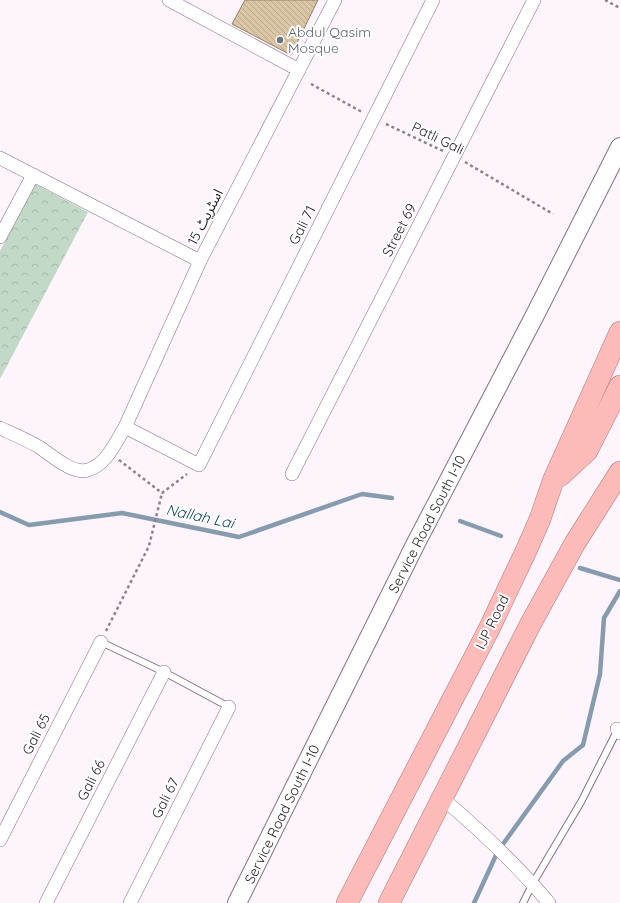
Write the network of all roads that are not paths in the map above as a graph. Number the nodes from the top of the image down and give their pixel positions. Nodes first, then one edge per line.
1 (169, 0) edge
2 (335, 0) edge
3 (433, 0) edge
4 (534, 0) edge
5 (299, 70) junction
6 (620, 147) edge
7 (0, 158) edge
8 (33, 175) junction
9 (0, 237) edge
10 (200, 261) junction
11 (620, 332) edge
12 (620, 386) edge
13 (125, 426) junction
14 (0, 428) edge
15 (620, 472) edge
16 (292, 474) dead end
17 (553, 481) junction
18 (101, 642) joint
19 (164, 672) junction
20 (229, 707) joint
21 (619, 728) edge
22 (442, 798) junction
23 (0, 840) edge
24 (533, 883) junction
25 (46, 903) edge
26 (130, 903) edge
27 (237, 903) edge
28 (346, 903) edge
29 (389, 903) edge
30 (524, 903) edge
31 (549, 903) edge

1 - 5 street
2 - 5 street, اسٹریٹ 15
3 - 13 street, Gali 71
4 - 16 street, Street 69
5 - 10 street, اسٹریٹ 15
6 - 27 main road, Service Road South I-10
7 - 8 street
8 - 9 street
8 - 10 street
10 - 13 street, اسٹریٹ 15
11 - 17 highway, IJP Road
12 - 17 highway
13 - 14 street, اسٹریٹ 15
15 - 22 highway
17 - 28 highway, IJP Road
18 - 19 lane
18 - 23 street, Gali 65
19 - 20 lane
19 - 25 street, Gali 66
20 - 26 street, Gali 67
21 - 24 lane
22 - 24 street
22 - 29 highway
24 - 30 lane
24 - 31 street

